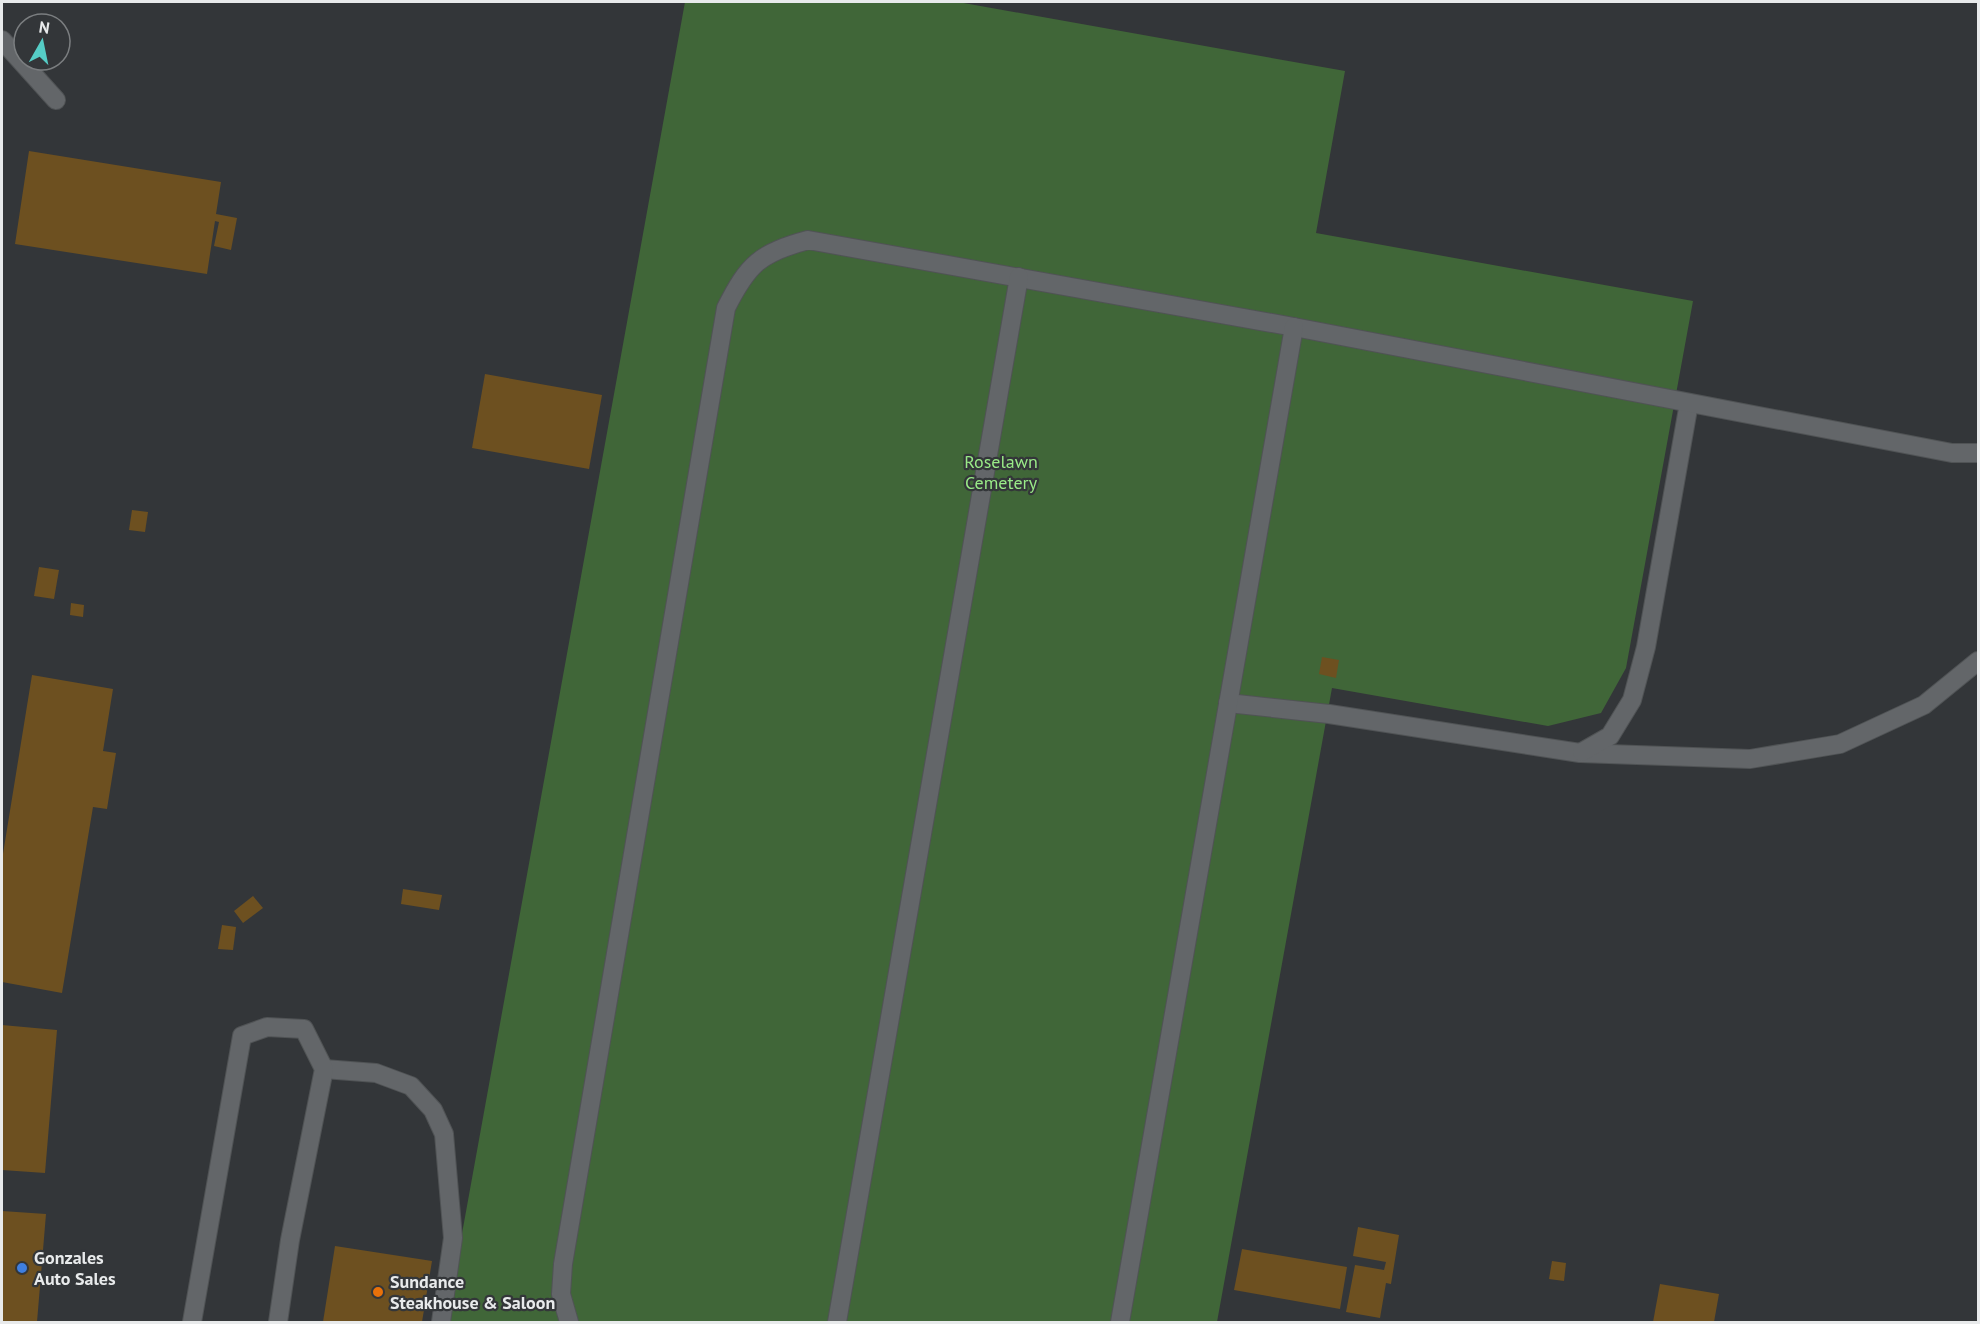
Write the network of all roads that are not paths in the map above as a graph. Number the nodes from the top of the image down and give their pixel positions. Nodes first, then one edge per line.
1 (2, 40) edge
2 (56, 100) dead end
3 (1019, 278) junction
4 (1294, 327) junction
5 (1689, 403) junction
6 (1978, 453) edge
7 (1978, 661) edge
8 (1228, 703) junction
9 (1580, 753) junction
10 (324, 1069) junction
11 (192, 1323) edge
12 (278, 1323) edge
13 (441, 1323) edge
14 (569, 1323) edge
15 (837, 1323) edge
16 (1119, 1323) edge

1 - 2 lane
3 - 4 lane
3 - 14 lane
3 - 15 lane
4 - 5 lane
4 - 8 lane
5 - 6 lane
5 - 9 lane
7 - 9 lane
8 - 9 lane
8 - 16 lane
10 - 11 lane
10 - 12 lane
10 - 13 lane

